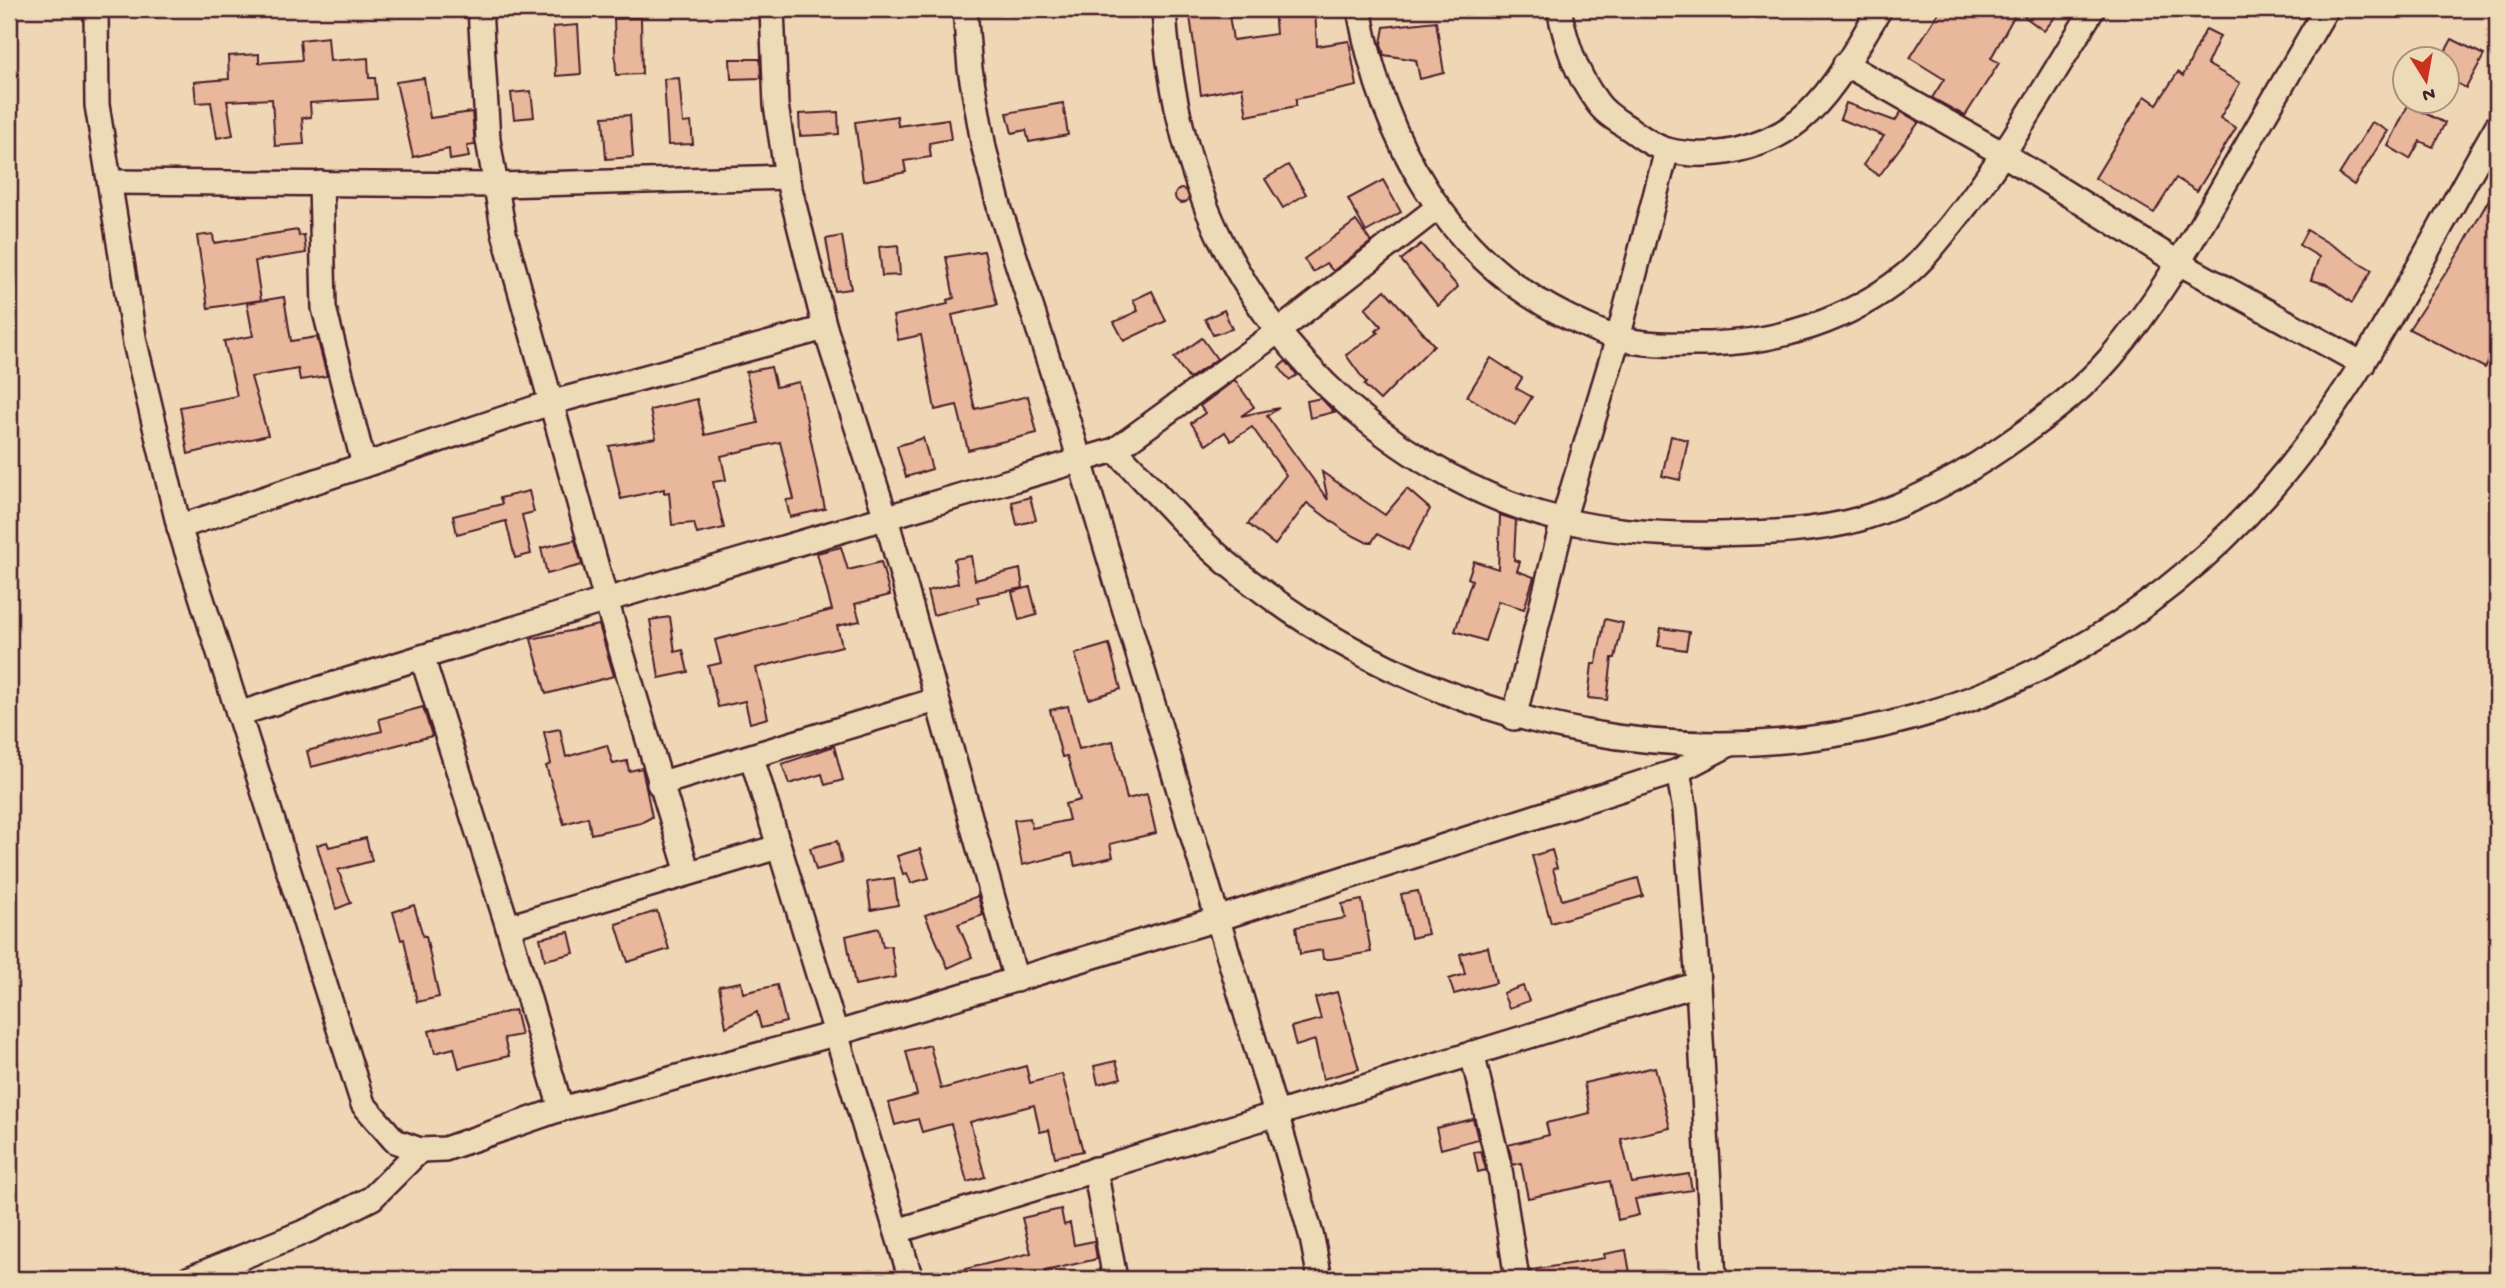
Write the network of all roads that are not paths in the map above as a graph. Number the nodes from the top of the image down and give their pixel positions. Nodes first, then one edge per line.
1 (96, 9) edge
2 (480, 9) edge
3 (772, 9) edge
4 (965, 9) edge
5 (1164, 9) edge
6 (1359, 9) edge
7 (1559, 9) edge
8 (1880, 9) edge
9 (2093, 9) edge
10 (2326, 9) edge
11 (1845, 64) junction
12 (2497, 126) edge
13 (1667, 150) junction
14 (2003, 154) junction
15 (787, 177) junction
16 (110, 182) junction
17 (321, 183) junction
18 (496, 185) junction
19 (1437, 208) junction
20 (2179, 263) junction
21 (825, 328) junction
22 (1280, 330) junction
23 (1618, 338) junction
24 (2363, 364) junction
25 (550, 403) junction
26 (1115, 450) junction
27 (1079, 459) junction
28 (364, 465) junction
29 (886, 518) junction
30 (1563, 520) junction
31 (178, 527) junction
32 (606, 600) junction
33 (422, 657) junction
34 (936, 700) junction
35 (238, 714) junction
36 (1514, 718) junction
37 (1726, 746) junction
38 (752, 758) junction
39 (1678, 771) junction
40 (659, 784) junction
41 (778, 847) junction
42 (688, 873) junction
43 (1217, 919) junction
44 (508, 927) junction
45 (1016, 980) junction
46 (1699, 984) junction
47 (838, 1033) junction
48 (1472, 1053) junction
49 (561, 1109) junction
50 (1276, 1113) junction
51 (420, 1150) junction
52 (1095, 1169) junction
53 (897, 1231) junction
54 (188, 1279) edge
55 (911, 1279) edge
56 (1115, 1279) edge
57 (1320, 1279) edge
58 (1517, 1279) edge
59 (1714, 1279) edge

1 - 16 street
2 - 18 street
3 - 15 street
4 - 27 street
5 - 22 street
6 - 19 street
7 - 13 street
8 - 11 street
9 - 14 street
10 - 20 street
11 - 13 street
11 - 14 street
12 - 24 street
13 - 23 street
14 - 20 street
14 - 23 street
15 - 18 street
15 - 21 street
16 - 17 street
16 - 31 street
17 - 18 street
17 - 28 street
18 - 25 street
19 - 22 street
19 - 23 street
20 - 24 street
20 - 30 street
21 - 25 street
21 - 29 street
22 - 26 street
22 - 30 street
23 - 30 street
24 - 37 street
25 - 28 street
25 - 32 street
26 - 27 street
26 - 36 street
27 - 29 street
27 - 43 street
28 - 31 street
29 - 32 street
29 - 34 street
30 - 36 street
31 - 35 street
32 - 33 street
32 - 40 street
33 - 35 street
33 - 44 street
34 - 38 street
34 - 45 street
35 - 51 street
36 - 37 street
37 - 39 street
38 - 40 street
38 - 41 street
39 - 43 street
39 - 46 street
40 - 42 street
41 - 42 street
41 - 47 street
42 - 44 street
43 - 45 street
43 - 50 street
44 - 49 street
45 - 47 street
46 - 48 street
46 - 59 street
47 - 49 street
47 - 53 street
48 - 50 street
48 - 58 street
49 - 51 street
50 - 52 street
50 - 57 street
51 - 54 street
52 - 53 street
52 - 56 street
53 - 55 street

